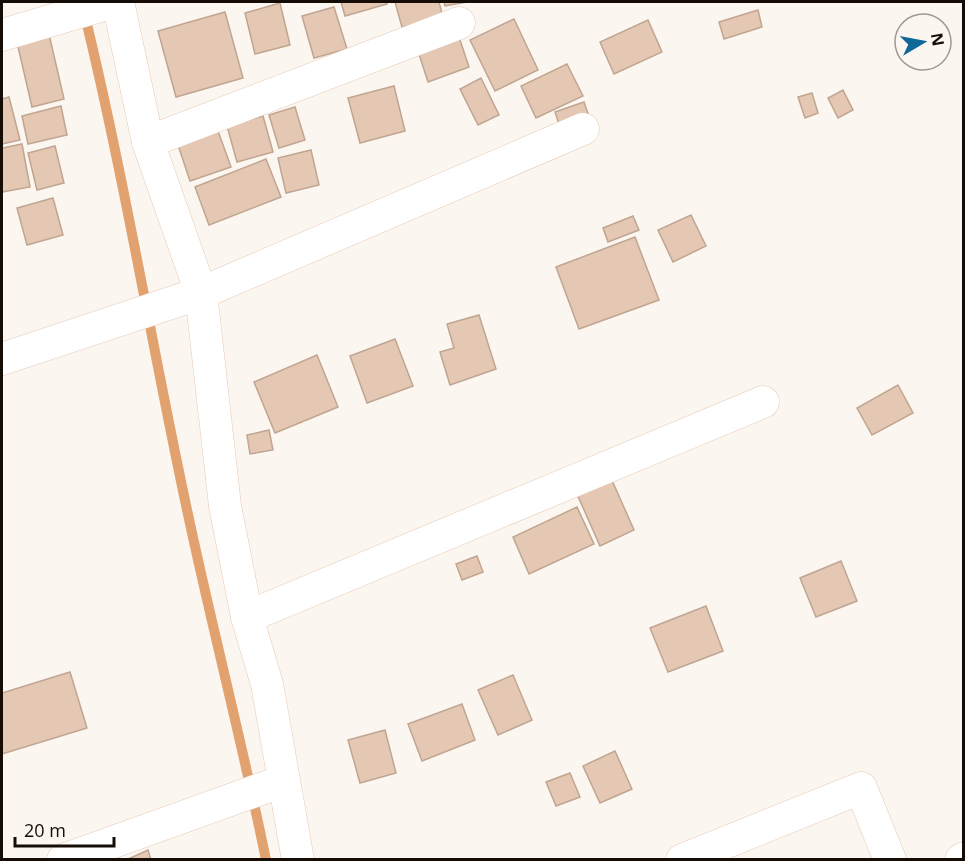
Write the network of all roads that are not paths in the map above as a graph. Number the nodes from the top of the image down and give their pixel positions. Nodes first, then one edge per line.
1 (112, 3) edge
2 (459, 23) dead end
3 (2, 35) edge
4 (583, 129) dead end
5 (148, 142) junction
6 (187, 297) junction
7 (2, 359) edge
8 (763, 402) dead end
9 (247, 617) junction
10 (277, 783) junction
11 (63, 860) edge
12 (298, 860) edge
13 (682, 860) edge
14 (890, 860) edge

1 - 3 street
1 - 5 street
2 - 5 street
4 - 6 street
5 - 6 street
6 - 7 street
6 - 9 street
8 - 9 street
9 - 10 street
10 - 11 street
10 - 12 street
13 - 14 street

